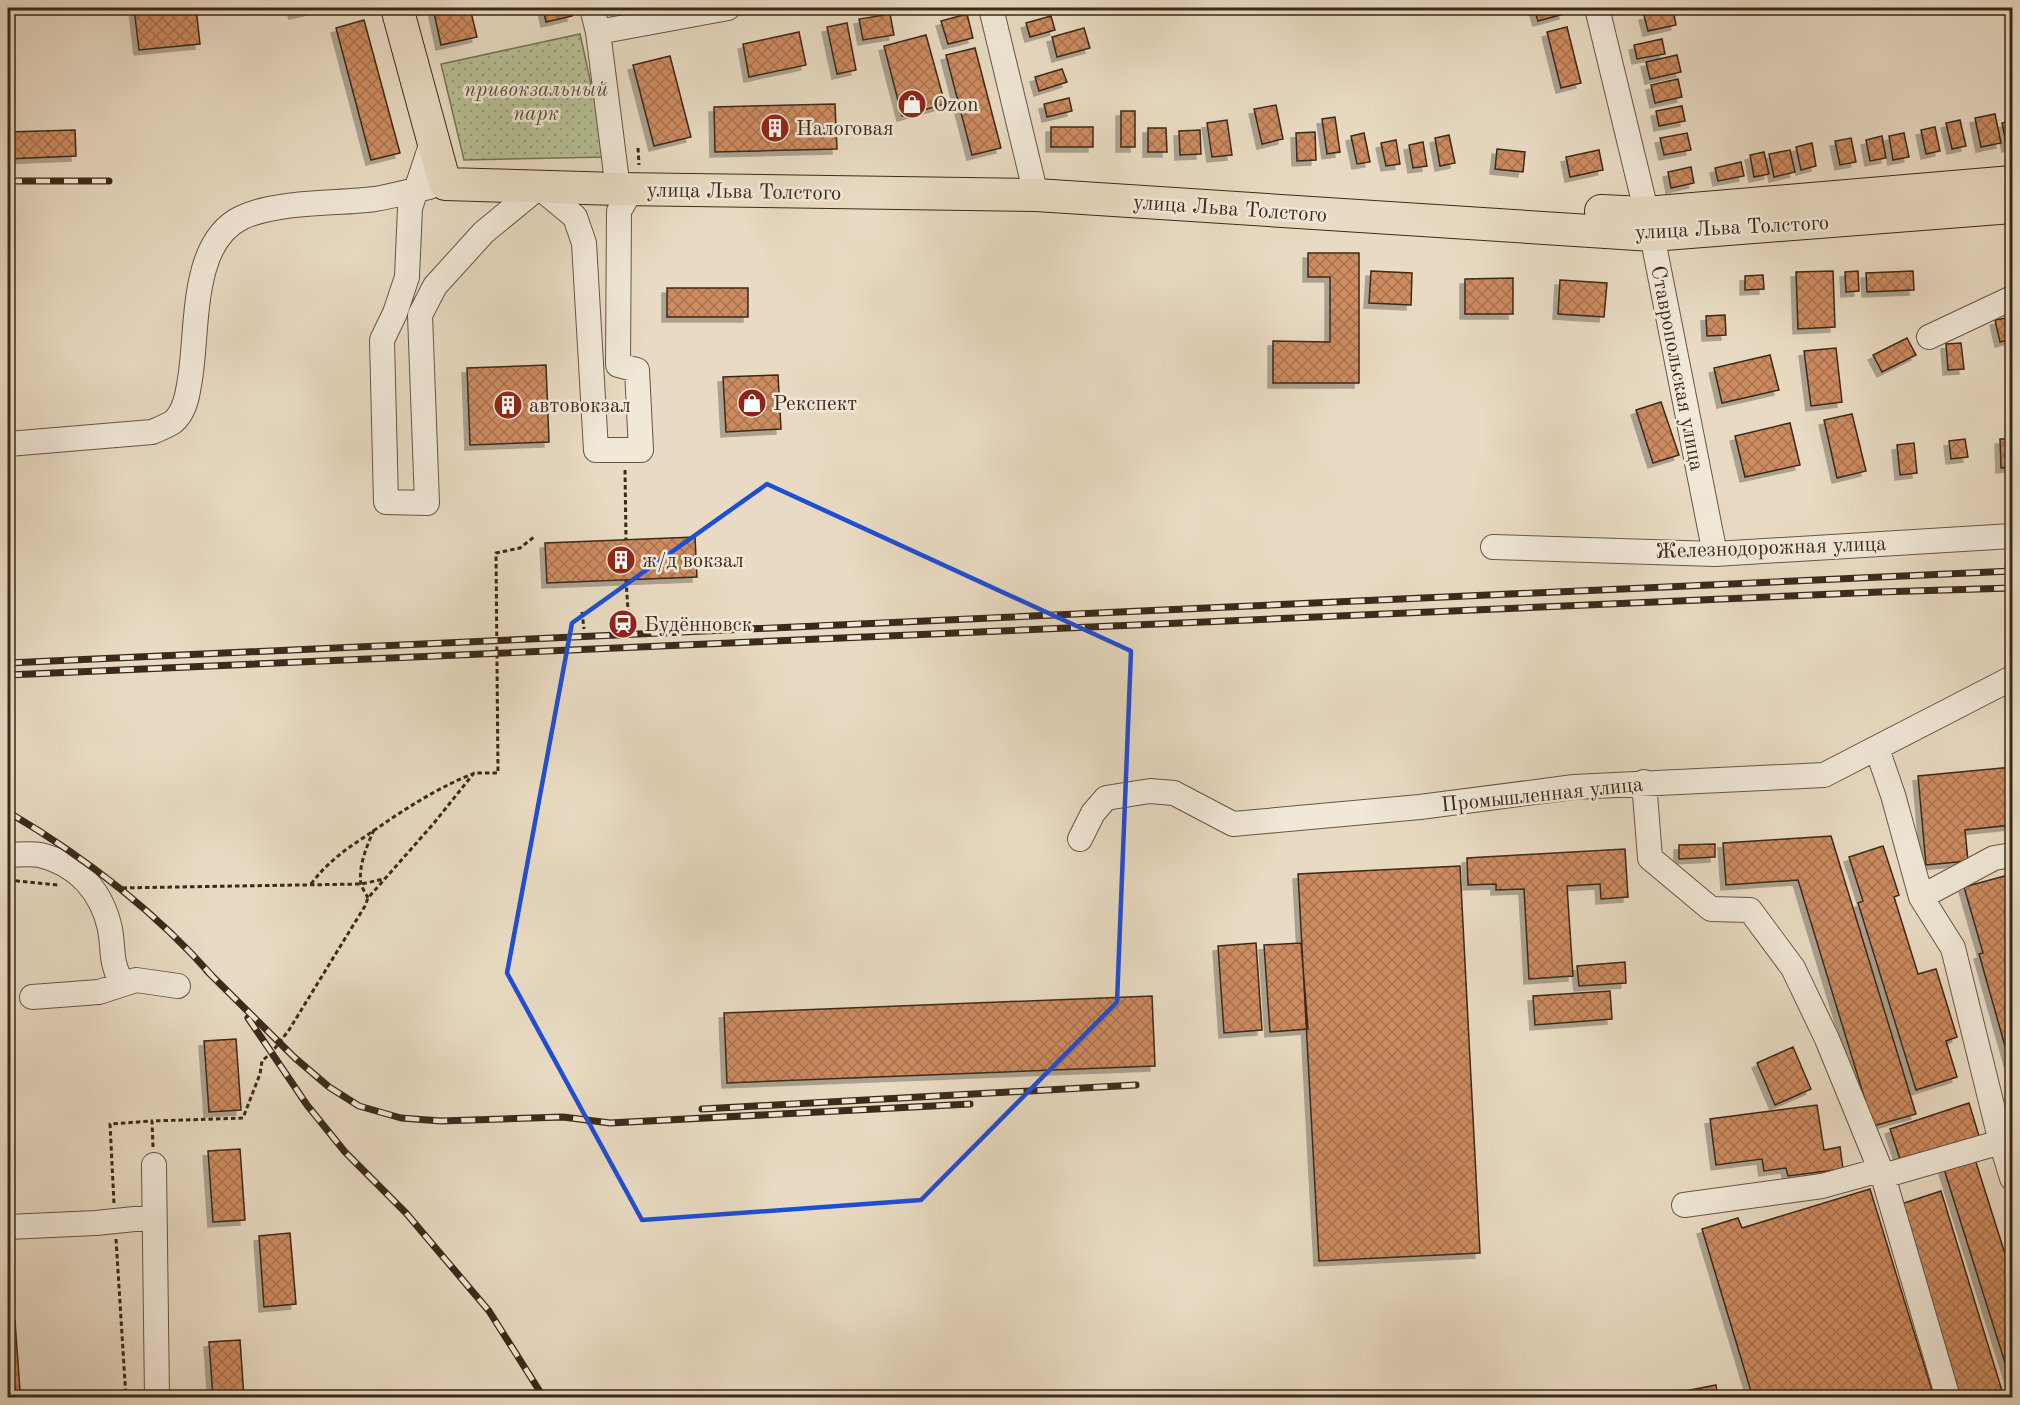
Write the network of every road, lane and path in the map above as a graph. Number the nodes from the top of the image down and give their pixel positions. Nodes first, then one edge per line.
1 (397, 8) edge
2 (592, 8) edge
3 (728, 8) edge
4 (991, 8) edge
5 (1597, 8) edge
6 (598, 32) junction
7 (2013, 182) edge
8 (430, 187) junction
9 (539, 187) junction
10 (625, 189) junction
11 (1035, 192) junction
12 (2013, 207) edge
13 (1649, 224) junction
14 (2013, 298) edge
15 (1929, 337) dead end
16 (8, 444) edge
17 (624, 450) junction
18 (534, 537) dead end
19 (2013, 537) edge
20 (626, 540) dead end
21 (1493, 546) dead end
22 (1715, 554) junction
23 (626, 580) dead end
24 (628, 610) dead end
25 (582, 612) dead end
26 (584, 629) dead end
27 (2013, 678) edge
28 (1877, 749) junction
29 (474, 773) junction
30 (1644, 782) junction
31 (375, 829) junction
32 (1080, 839) dead end
33 (8, 855) edge
34 (2013, 855) edge
35 (386, 878) junction
36 (8, 880) edge
37 (311, 884) junction
38 (362, 884) junction
39 (58, 885) dead end
40 (94, 889) junction
41 (1921, 897) junction
42 (368, 898) junction
43 (122, 983) junction
44 (178, 986) dead end
45 (32, 998) dead end
46 (2001, 1142) junction
47 (154, 1165) joint
48 (1881, 1173) junction
49 (2013, 1178) edge
50 (1684, 1205) dead end
51 (154, 1217) junction
52 (8, 1227) edge
53 (157, 1398) edge
54 (1948, 1398) edge

1 - 8 main road
2 - 6 street
3 - 6 street
4 - 11 street
5 - 13 street, Ставропольская улица
6 - 10 street
7 - 13 main road, улица Льва Толстого
8 - 9 main road, улица Льва Толстого
8 - 9 street
8 - 16 street
9 - 10 main road, улица Льва Толстого
9 - 17 street
10 - 11 main road, улица Льва Толстого
10 - 17 street
11 - 13 main road, улица Льва Толстого
12 - 13 main road, улица Льва Толстого
13 - 22 street, Ставропольская улица
14 - 15 street
17 - 20 path
18 - 29 path
19 - 22 street, Железнодорожная улица
21 - 22 street, Железнодорожная улица
23 - 24 path
25 - 26 path
27 - 28 street, Промышленная улица
28 - 30 street, Промышленная улица
28 - 41 street
29 - 31 path
29 - 35 path
30 - 32 street, Промышленная улица
30 - 48 street
31 - 37 path
31 - 38 path
33 - 40 street
34 - 41 street
35 - 38 path
35 - 42 path
36 - 39 path
37 - 38 path
37 - 40 path
38 - 42 path
40 - 43 street
41 - 46 street
42 - 47 path
43 - 44 street
43 - 45 street
46 - 48 street
46 - 49 street
47 - 51 street
48 - 50 street
48 - 54 street
51 - 52 street
51 - 53 street

